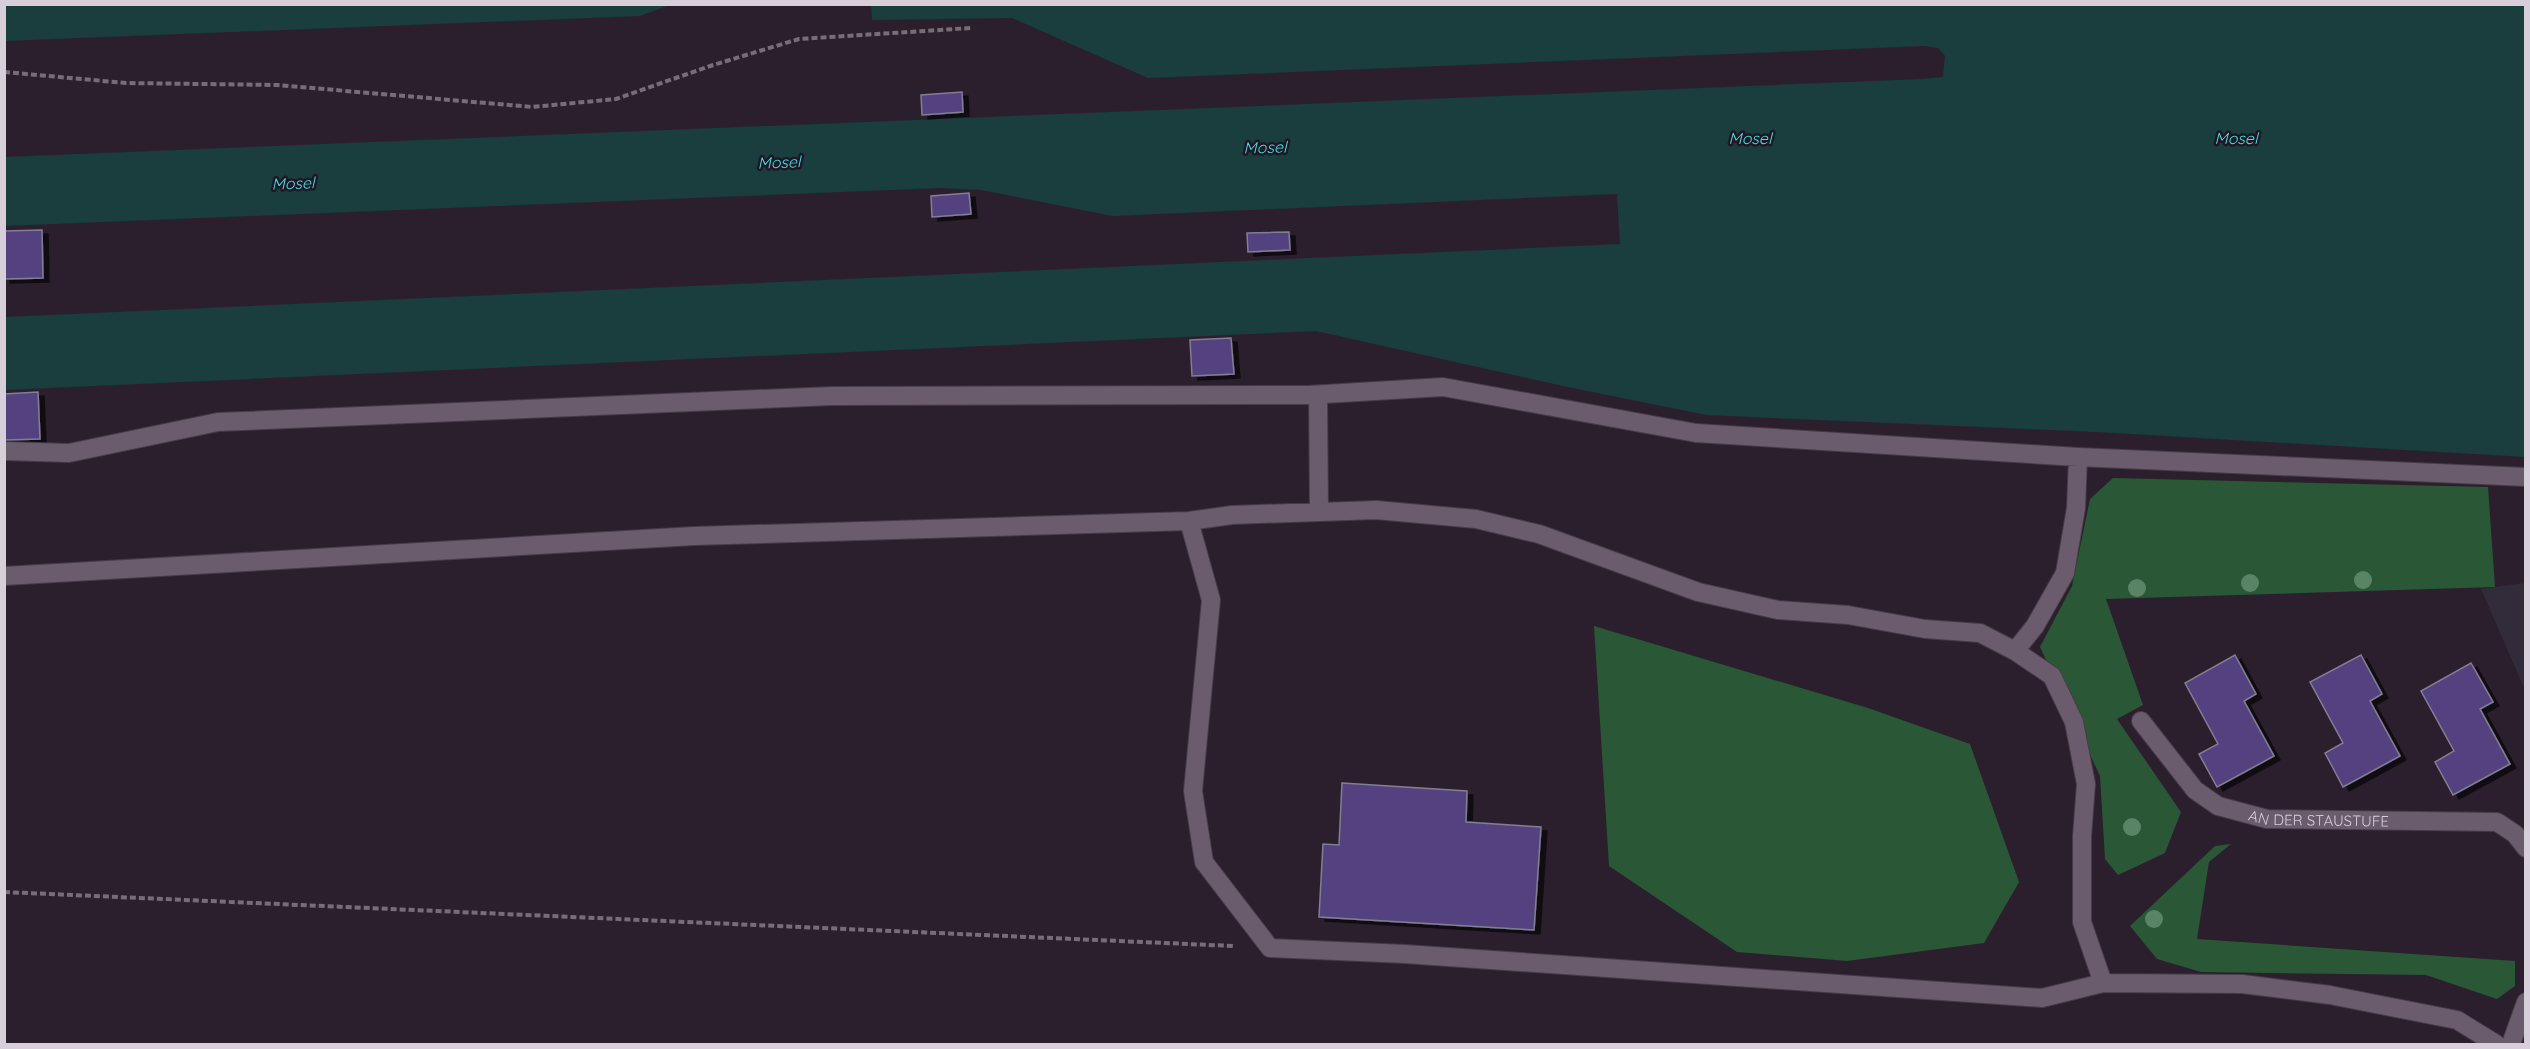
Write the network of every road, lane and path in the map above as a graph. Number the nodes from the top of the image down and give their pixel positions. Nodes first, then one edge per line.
1 (971, 28) dead end
2 (4, 72) edge
3 (1318, 395) junction
4 (4, 451) edge
5 (2078, 457) junction
6 (2526, 477) edge
7 (1319, 511) junction
8 (1189, 521) junction
9 (4, 576) edge
10 (2015, 651) junction
11 (2141, 721) dead end
12 (2522, 839) edge
13 (4, 892) edge
14 (1270, 948) junction
15 (2103, 983) junction
16 (2526, 1002) edge
17 (2496, 1044) edge
18 (2511, 1044) edge

1 - 2 path
3 - 4 street
3 - 5 street
3 - 7 street
5 - 6 street
5 - 10 street
7 - 8 street
7 - 10 street
8 - 9 street
8 - 14 street
10 - 15 street
11 - 12 street, AN DER STAUSTUFE
13 - 14 path
14 - 15 street
15 - 17 street
16 - 18 street

